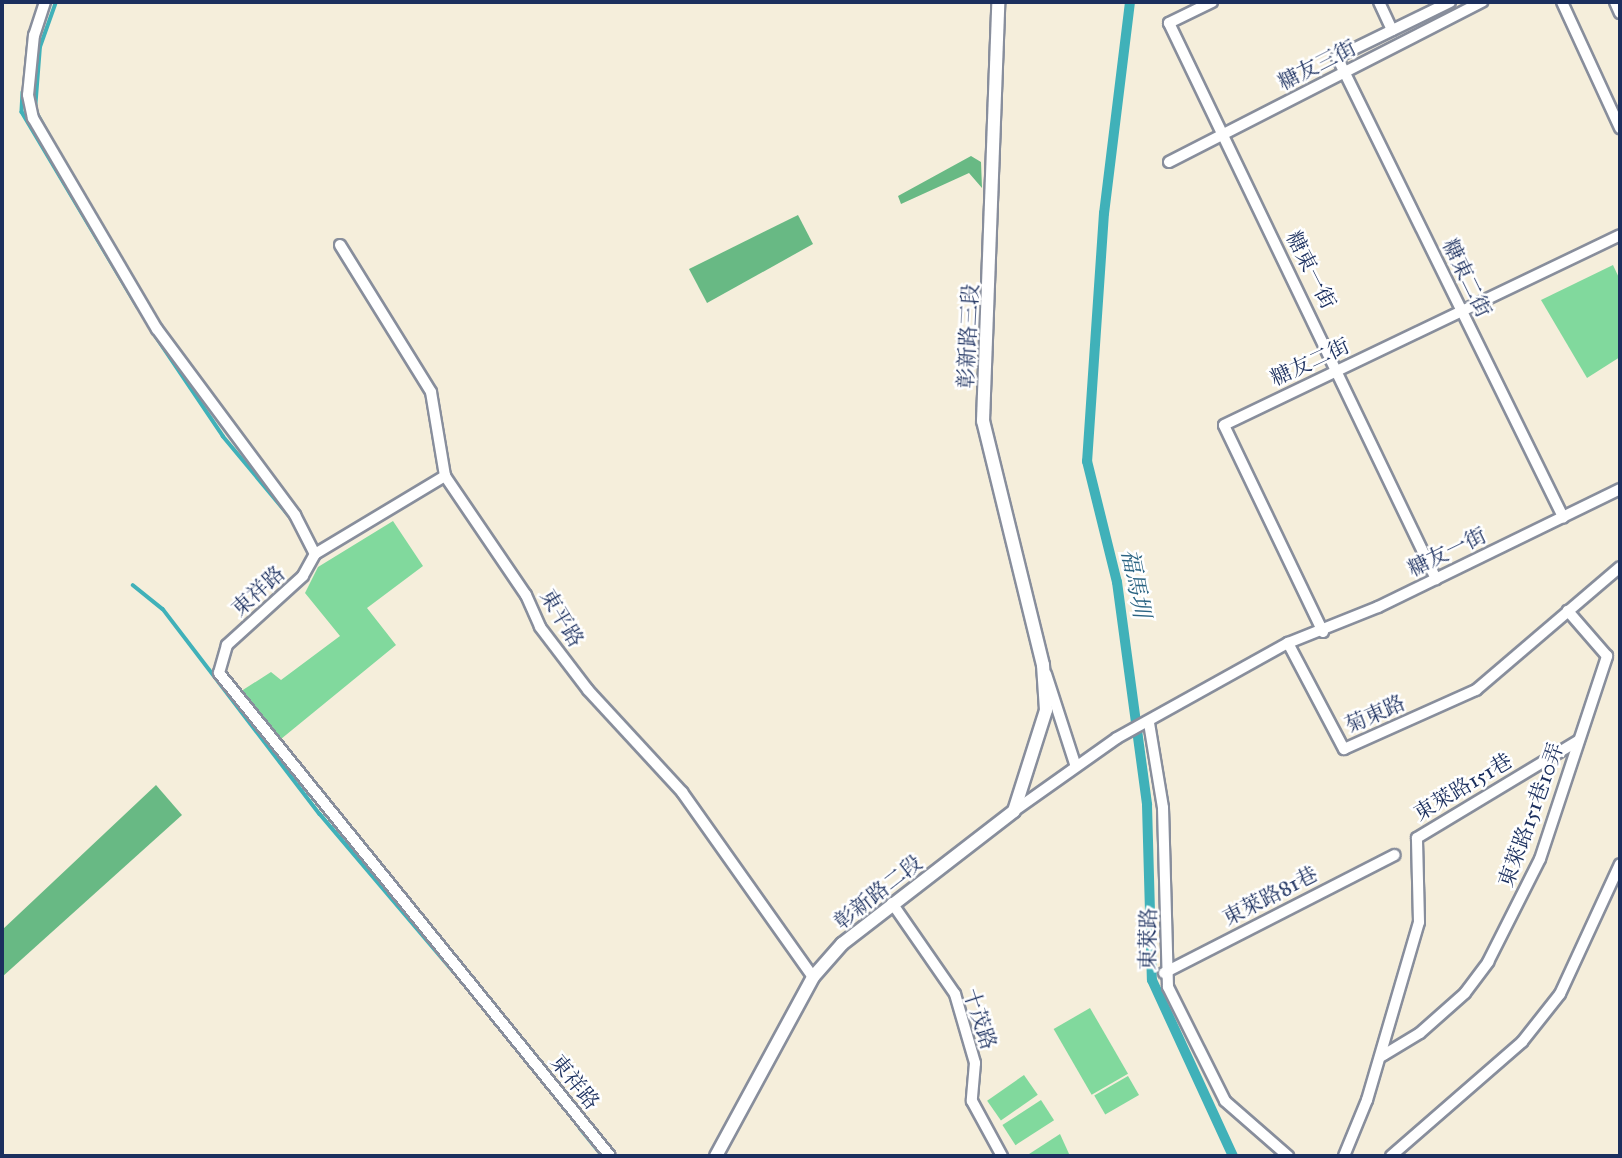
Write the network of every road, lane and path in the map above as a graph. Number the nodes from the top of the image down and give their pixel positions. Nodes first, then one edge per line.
1 (45, 2) edge
2 (998, 2) edge
3 (1212, 2) edge
4 (1379, 2) edge
5 (1450, 2) edge
6 (1482, 2) edge
7 (1562, 2) edge
8 (1615, 2) edge
9 (1620, 13) edge
10 (1392, 30) junction
11 (1337, 57) joint
12 (1345, 73) junction
13 (1620, 128) edge
14 (1223, 136) junction
15 (1169, 162) dead end
16 (1620, 235) edge
17 (340, 245) dead end
18 (1461, 310) junction
19 (1340, 369) junction
20 (445, 475) junction
21 (1620, 489) edge
22 (1563, 517) junction
23 (315, 554) junction
24 (1620, 567) edge
25 (1436, 579) junction
26 (1568, 611) junction
27 (1324, 632) junction
28 (1288, 643) junction
29 (1043, 665) junction
30 (1144, 724) junction
31 (1578, 741) junction
32 (1075, 764) junction
33 (1014, 811) junction
34 (1395, 855) dead end
35 (1620, 864) edge
36 (892, 903) junction
37 (1164, 973) junction
38 (813, 977) junction
39 (1382, 1055) junction
40 (610, 1156) edge
41 (716, 1156) edge
42 (1002, 1156) edge
43 (1288, 1156) edge
44 (1344, 1156) edge
45 (1391, 1156) edge

1 - 23 street
2 - 29 street, 彰新路三段
3 - 14 street, 糖東一街
4 - 10 street
5 - 10 street, 糖友三街
6 - 12 street, 糖友三街
7 - 13 street
8 - 9 street
10 - 11 street, 糖友三街
11 - 12 street, 糖東二街
12 - 14 street, 糖友三街
12 - 18 street, 糖東二街
14 - 15 street, 糖友三街
14 - 19 street, 糖東一街
16 - 18 street, 糖友二街
17 - 20 street, 東平路
18 - 19 street, 糖友二街
18 - 22 street, 糖東二街
19 - 25 street, 糖東一街
19 - 27 street, 糖友二街
20 - 23 street
20 - 38 street, 東平路
21 - 22 street, 糖友一街
22 - 25 street, 糖友一街
23 - 40 street, 東祥路
24 - 26 street, 菊東路
25 - 27 street, 糖友一街
26 - 28 street, 菊東路
26 - 31 street
27 - 28 street, 糖友一街
28 - 30 street
29 - 32 street
29 - 33 street
30 - 32 street
30 - 37 street, 東萊路
31 - 39 street, 東萊路151巷10弄
31 - 39 street, 東萊路151巷
32 - 33 street
33 - 36 street, 彰新路二段
34 - 37 street, 東萊路81巷
35 - 45 street
36 - 38 street, 彰新路二段
36 - 42 street, 十茂路
37 - 43 street, 東萊路
38 - 41 street, 彰新路二段
39 - 44 street, 東萊路151巷

